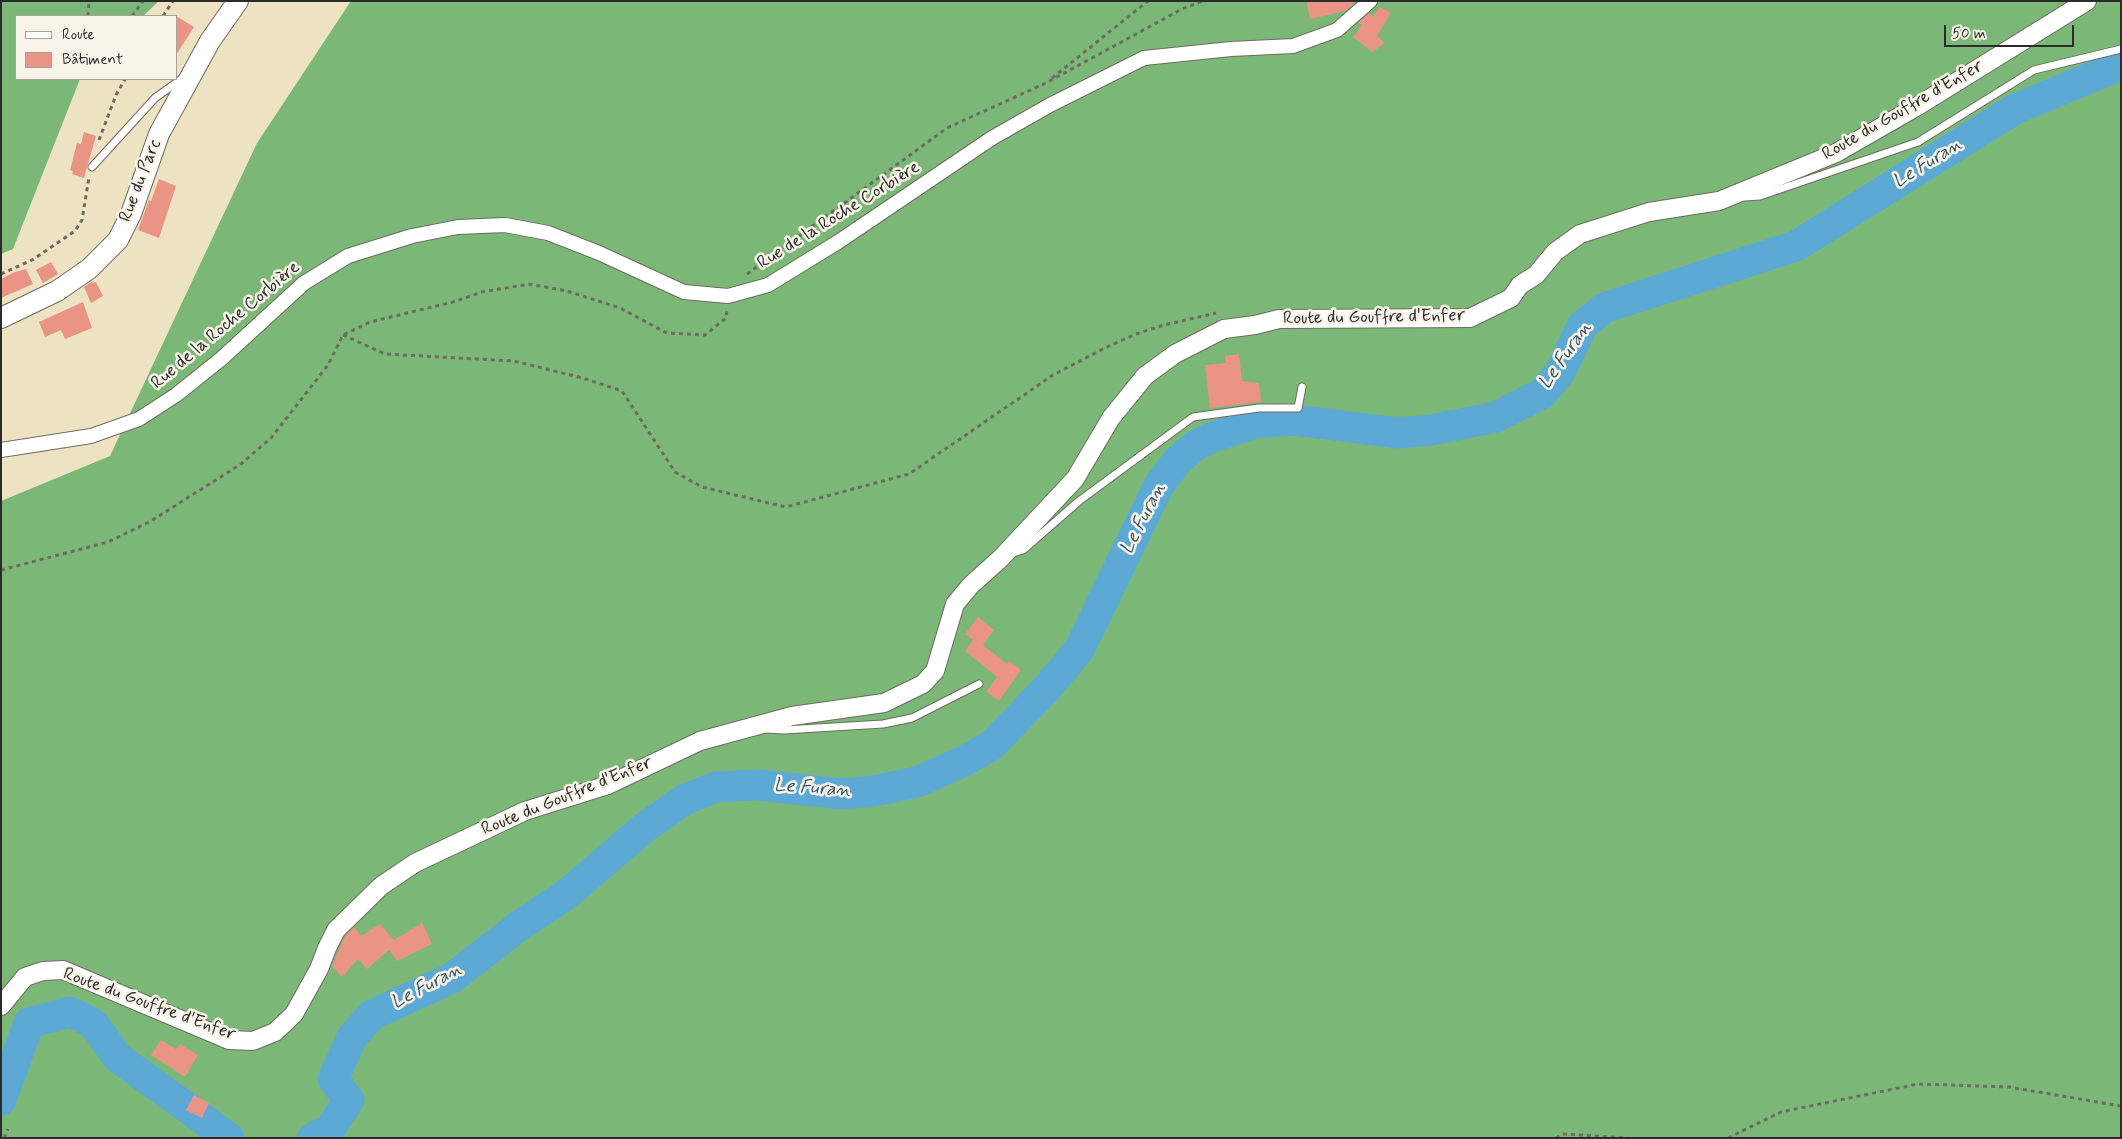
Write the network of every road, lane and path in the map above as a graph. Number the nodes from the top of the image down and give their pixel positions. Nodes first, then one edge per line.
1 (89, 1) edge
2 (143, 1) edge
3 (173, 1) edge
4 (238, 1) edge
5 (1148, 1) edge
6 (1204, 1) edge
7 (1370, 1) edge
8 (2087, 1) edge
9 (88, 15) edge
10 (133, 15) edge
11 (165, 15) edge
12 (2121, 48) edge
13 (193, 70) junction
14 (124, 80) edge
15 (1046, 83) junction
16 (92, 167) junction
17 (1724, 198) junction
18 (1, 274) edge
19 (728, 296) junction
20 (1223, 312) dead end
21 (1, 318) edge
22 (343, 335) junction
23 (1302, 387) dead end
24 (1, 450) edge
25 (1001, 558) junction
26 (1, 570) edge
27 (980, 684) dead end
28 (744, 728) junction
29 (1, 1006) edge
30 (2121, 1106) edge
31 (8, 1129) dead end
32 (4, 1138) edge
33 (1556, 1138) edge
34 (1628, 1138) edge
35 (1728, 1138) edge

1 - 9 path
2 - 10 path
3 - 11 path
4 - 13 main road, Rue du Parc
5 - 15 path
6 - 15 path
7 - 19 street, Rue de la Roche Corbière
8 - 17 street, Route du Gouffre d'Enfer
12 - 17 lane
13 - 16 lane
13 - 21 main road, Rue du Parc
14 - 16 path
15 - 19 path
16 - 18 path
17 - 25 street, Route du Gouffre d'Enfer
19 - 22 path
19 - 24 street, Rue de la Roche Corbière
20 - 22 path
22 - 26 path
23 - 25 lane
25 - 28 street, Route du Gouffre d'Enfer
27 - 28 lane
28 - 29 street, Route du Gouffre d'Enfer
30 - 35 path
31 - 32 path
33 - 34 path

